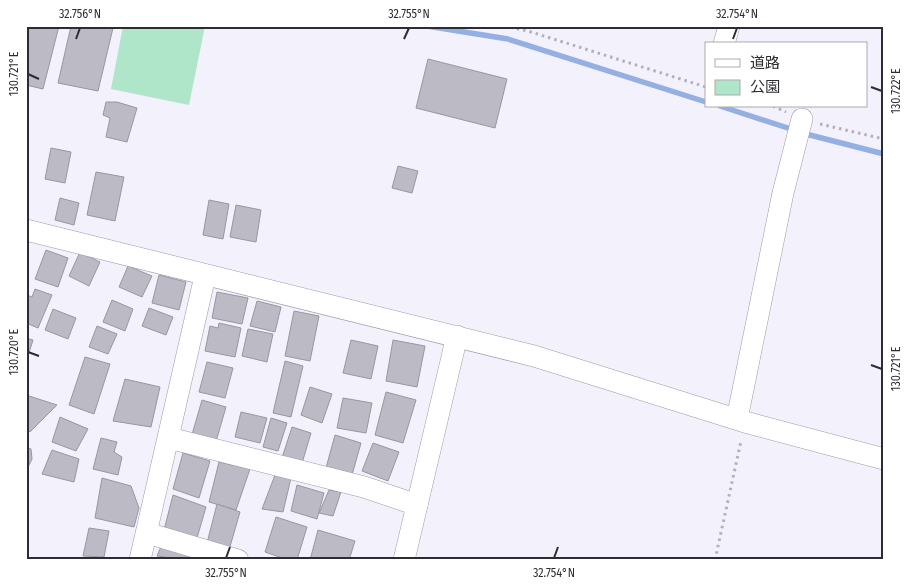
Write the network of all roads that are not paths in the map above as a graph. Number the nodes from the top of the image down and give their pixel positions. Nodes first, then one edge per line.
1 (729, 26) edge
2 (725, 42) edge
3 (802, 120) road end
4 (26, 230) edge
5 (205, 276) junction
6 (457, 336) junction
7 (741, 420) junction
8 (169, 438) junction
9 (884, 459) edge
10 (417, 505) junction
11 (147, 533) junction
12 (140, 560) edge
13 (238, 560) edge
14 (404, 560) edge

1 - 2 street
3 - 7 street
4 - 5 street
5 - 6 street
5 - 8 street
6 - 7 street
6 - 10 street
7 - 9 street
8 - 10 street
8 - 11 street
10 - 14 street
11 - 12 street
11 - 13 street

